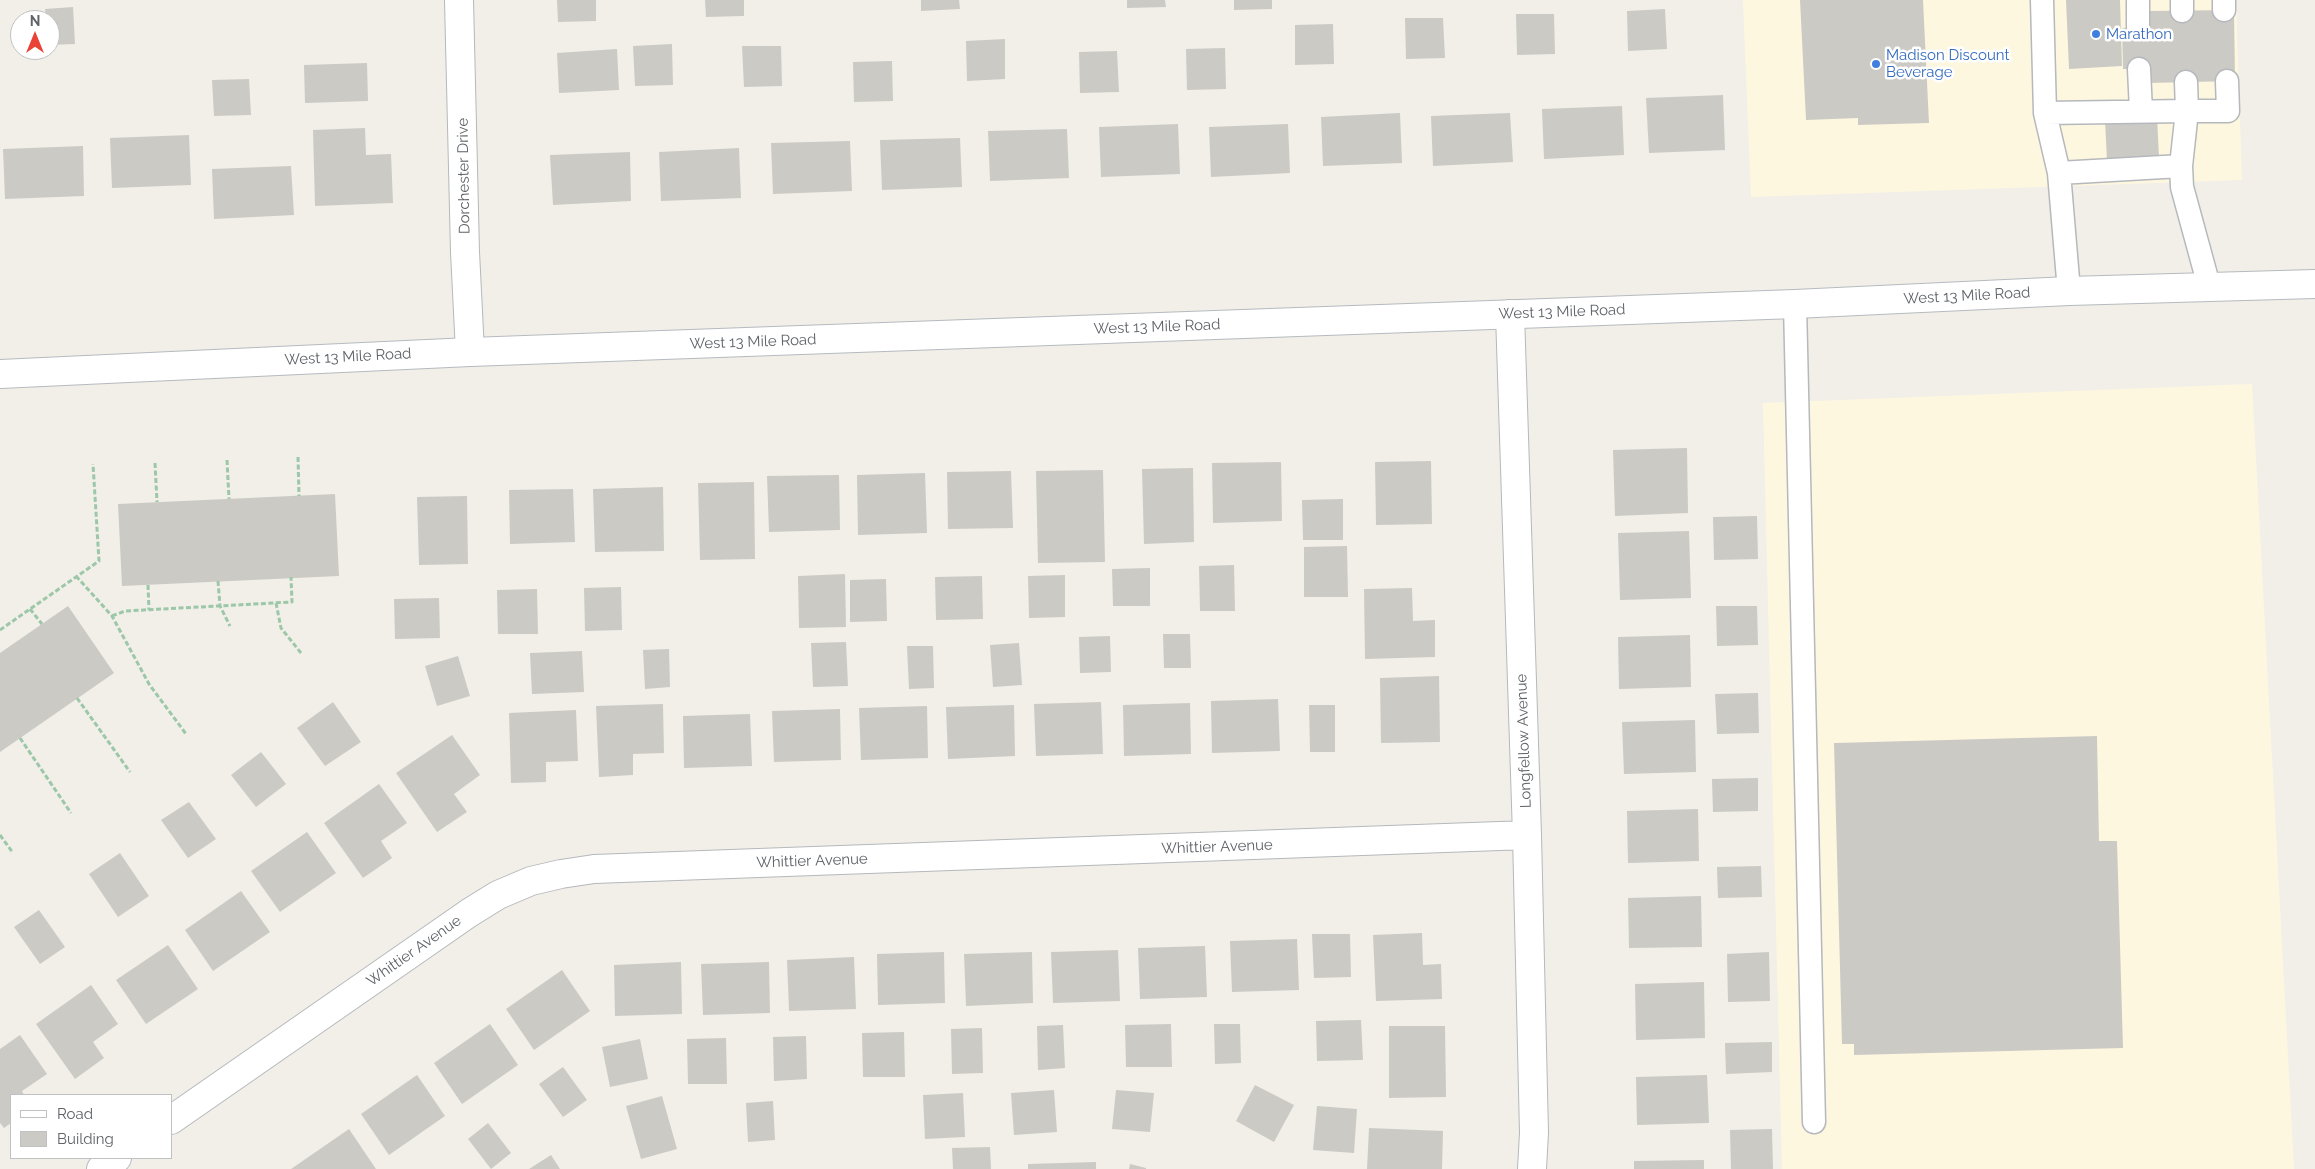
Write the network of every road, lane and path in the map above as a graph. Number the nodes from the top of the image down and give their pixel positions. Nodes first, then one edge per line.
1 (459, 0) edge
2 (2042, 0) edge
3 (2138, 0) edge
4 (2138, 27) dead end
5 (2140, 69) dead end
6 (2227, 81) dead end
7 (2186, 82) dead end
8 (2141, 111) junction
9 (2187, 111) junction
10 (2045, 113) junction
11 (2181, 166) junction
12 (2059, 173) junction
13 (2315, 284) edge
14 (2209, 286) junction
15 (2069, 291) junction
16 (1795, 304) junction
17 (1510, 314) junction
18 (470, 352) junction
19 (0, 374) edge
20 (298, 458) dead end
21 (227, 460) dead end
22 (155, 462) dead end
23 (93, 464) dead end
24 (299, 496) dead end
25 (228, 499) dead end
26 (157, 502) dead end
27 (76, 576) junction
28 (291, 578) dead end
29 (218, 581) dead end
30 (148, 584) dead end
31 (276, 603) junction
32 (220, 606) junction
33 (30, 609) junction
34 (149, 610) junction
35 (112, 616) junction
36 (42, 624) dead end
37 (230, 626) dead end
38 (0, 630) edge
39 (301, 654) dead end
40 (77, 698) dead end
41 (186, 734) dead end
42 (20, 738) dead end
43 (130, 772) dead end
44 (71, 813) dead end
45 (0, 835) edge
46 (1527, 835) junction
47 (13, 853) dead end
48 (172, 1119) edge
49 (1814, 1122) dead end
50 (116, 1159) edge
51 (101, 1169) edge
52 (1532, 1169) edge

1 - 18 street, Dorchester Drive
2 - 10 lane
3 - 4 lane
5 - 8 lane
6 - 9 lane
7 - 9 lane
8 - 9 lane
8 - 10 lane
9 - 11 lane
10 - 12 lane
11 - 12 lane
11 - 14 lane
12 - 15 lane
13 - 14 street, West 13 Mile Road
14 - 15 street, West 13 Mile Road
15 - 16 street, West 13 Mile Road
16 - 17 street, West 13 Mile Road
16 - 49 lane
17 - 18 street, West 13 Mile Road
17 - 46 street, Longfellow Avenue
18 - 19 street, West 13 Mile Road
20 - 24 path
21 - 25 path
22 - 26 path
23 - 27 path
27 - 33 path
27 - 35 path
28 - 31 path
29 - 32 path
30 - 34 path
31 - 32 path
31 - 39 path
32 - 34 path
32 - 37 path
33 - 36 path
33 - 38 path
34 - 35 path
35 - 41 path
40 - 43 path
42 - 44 path
45 - 47 path
46 - 48 street, Whittier Avenue
46 - 52 street, Longfellow Avenue
50 - 51 street

